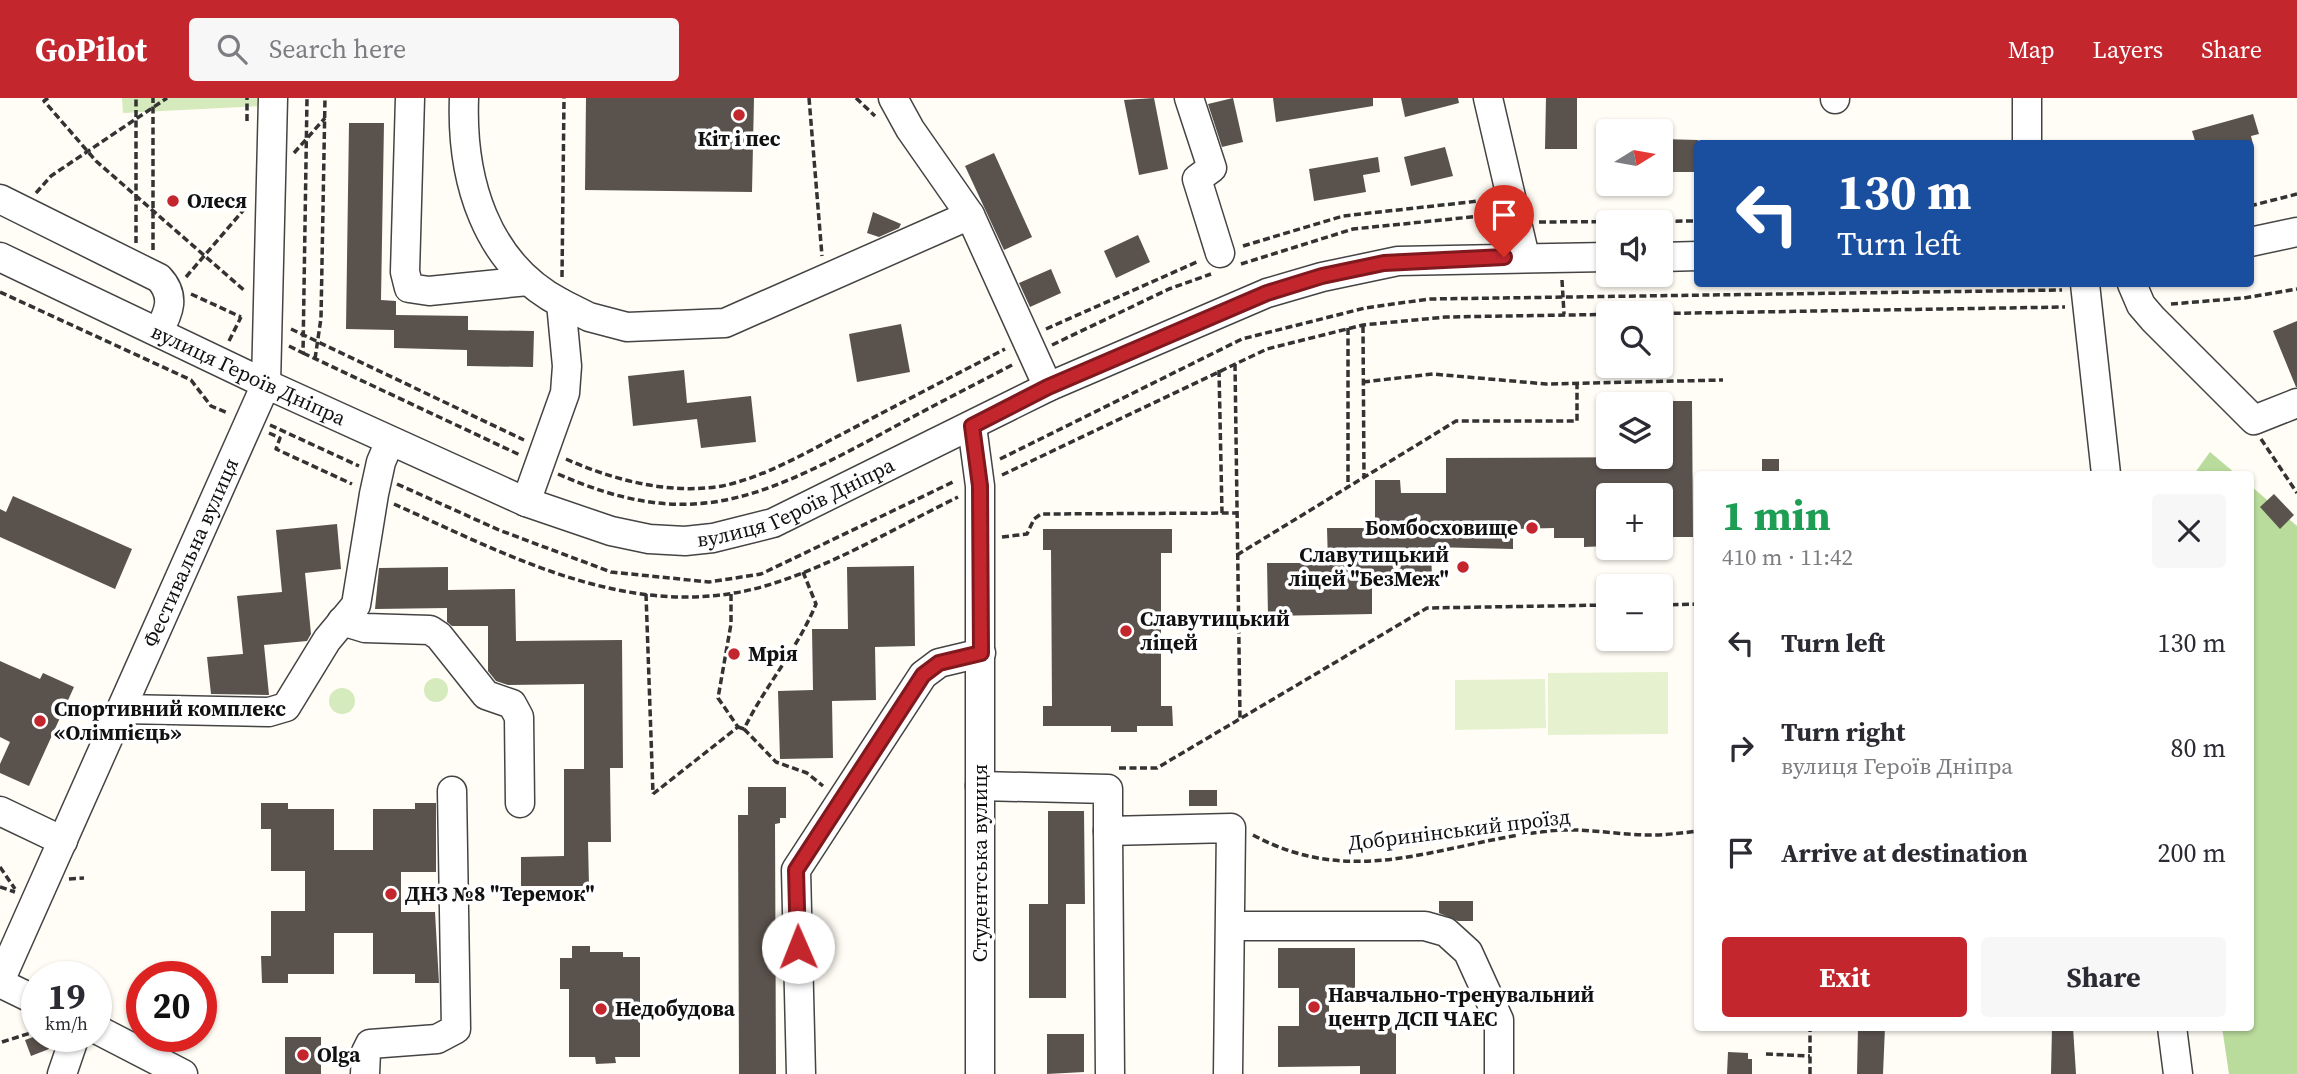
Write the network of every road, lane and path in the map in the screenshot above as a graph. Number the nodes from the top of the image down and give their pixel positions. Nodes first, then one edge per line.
1 (48, 98) edge
2 (136, 98) edge
3 (153, 98) edge
4 (167, 98) edge
5 (247, 98) edge
6 (272, 98) edge
7 (307, 98) edge
8 (325, 98) edge
9 (410, 98) edge
10 (464, 98) edge
11 (564, 98) edge
12 (809, 98) edge
13 (1189, 98) edge
14 (1488, 98) edge
15 (2027, 98) edge
16 (899, 100) edge
17 (153, 107) junction
18 (136, 118) junction
19 (247, 125) dead end
20 (2027, 140) edge
21 (86, 152) junction
22 (247, 194) dead end
23 (2297, 194) edge
24 (136, 196) junction
25 (0, 200) edge
26 (2254, 205) edge
27 (153, 211) junction
28 (25, 212) junction
29 (970, 215) junction
30 (246, 219) dead end
31 (1504, 219) junction
32 (1694, 221) edge
33 (2297, 232) edge
34 (2254, 241) edge
35 (1694, 256) edge
36 (0, 257) edge
37 (1525, 257) junction
38 (1596, 257) edge
39 (1673, 257) edge
40 (1225, 263) junction
41 (144, 269) junction
42 (246, 280) dead end
43 (824, 280) junction
44 (528, 281) junction
45 (2297, 289) edge
46 (0, 292) edge
47 (188, 292) dead end
48 (246, 292) junction
49 (2086, 293) edge
50 (2137, 294) edge
51 (561, 303) junction
52 (253, 321) junction
53 (1363, 325) junction
54 (1348, 328) junction
55 (158, 332) junction
56 (304, 334) junction
57 (320, 343) junction
58 (1032, 345) junction
59 (303, 353) junction
60 (316, 359) junction
61 (218, 362) junction
62 (1235, 362) junction
63 (1219, 370) junction
64 (1723, 380) dead end
65 (1363, 382) junction
66 (266, 384) junction
67 (1577, 384) junction
68 (1048, 387) junction
69 (2297, 403) edge
70 (250, 420) junction
71 (2254, 420) junction
72 (972, 426) junction
73 (390, 441) junction
74 (543, 457) junction
75 (2106, 471) edge
76 (979, 478) junction
77 (1364, 478) junction
78 (376, 485) junction
79 (1348, 487) junction
80 (2297, 493) edge
81 (526, 502) junction
82 (1222, 513) junction
83 (1237, 513) junction
84 (980, 537) junction
85 (1237, 555) junction
86 (803, 572) junction
87 (731, 592) junction
88 (646, 594) junction
89 (1673, 604) edge
90 (1694, 604) edge
91 (1596, 605) edge
92 (342, 621) junction
93 (981, 653) junction
94 (122, 709) junction
95 (1240, 718) junction
96 (741, 728) junction
97 (981, 786) junction
98 (1108, 789) junction
99 (452, 792) dead end
100 (842, 802) junction
101 (520, 803) dead end
102 (0, 811) edge
103 (1231, 828) junction
104 (1108, 831) junction
105 (1694, 831) edge
106 (63, 841) junction
107 (0, 867) edge
108 (0, 887) edge
109 (1232, 926) junction
110 (0, 982) edge
111 (21, 993) edge
112 (1810, 1031) edge
113 (2173, 1031) edge
114 (21, 1036) edge
115 (112, 1037) edge
116 (2, 1042) dead end
117 (70, 1052) edge
118 (1766, 1054) dead end
119 (1810, 1056) junction
120 (62, 1074) edge
121 (183, 1074) edge
122 (365, 1074) edge
123 (801, 1074) edge
124 (980, 1074) edge
125 (1110, 1074) edge
126 (1228, 1074) edge
127 (1499, 1074) edge
128 (1810, 1074) edge
129 (2178, 1074) edge

1 - 21 path
2 - 18 path
3 - 17 path
4 - 17 path
5 - 19 path
6 - 52 street, Фестивальна вулиця
7 - 56 path
8 - 57 path
9 - 44 street
10 - 44 street
11 - 51 path
12 - 43 path
13 - 40 street
14 - 31 street
15 - 20 street
16 - 29 street
17 - 18 path
17 - 27 path
18 - 21 path
18 - 24 path
21 - 24 path
21 - 28 path
22 - 30 path
23 - 26 path
24 - 27 path
24 - 41 path
25 - 28 street
27 - 41 path
27 - 48 path
28 - 41 street
29 - 43 street
29 - 58 street
31 - 32 path
31 - 37 street
31 - 40 path
31 - 40 path
33 - 34 street
35 - 39 street
36 - 55 street, вулиця Героїв Дніпра
37 - 38 street, вулиця Героїв Дніпра
37 - 68 street, вулиця Героїв Дніпра
40 - 58 path
40 - 58 path
41 - 55 street
42 - 48 path
43 - 51 street
44 - 51 street
45 - 50 path
46 - 70 path
47 - 52 path
48 - 52 path
49 - 53 path
49 - 75 street
49 - 76 path
50 - 71 street
51 - 74 street
52 - 56 path
52 - 59 path
52 - 61 path
52 - 66 street, Фестивальна вулиця
53 - 54 path
53 - 65 path
54 - 62 path
54 - 79 path
55 - 61 street, вулиця Героїв Дніпра
56 - 57 path
56 - 59 path
57 - 60 path
57 - 74 path
58 - 68 street
58 - 74 path
58 - 74 path
59 - 60 path
60 - 74 path
61 - 66 street, вулиця Героїв Дніпра
62 - 63 path
62 - 83 path
63 - 76 path
63 - 82 path
64 - 67 path
65 - 67 path
65 - 77 path
66 - 70 street, Фестивальна вулиця
66 - 73 street, вулиця Героїв Дніпра
67 - 77 path
68 - 72 street, вулиця Героїв Дніпра
69 - 71 street
70 - 78 path
70 - 78 path
70 - 94 street, Фестивальна вулиця
71 - 80 path
72 - 76 street, Студентська вулиця
72 - 81 street, вулиця Героїв Дніпра
73 - 78 street
73 - 81 street, вулиця Героїв Дніпра
74 - 81 street
76 - 84 street, Студентська вулиця
76 - 86 path
77 - 79 path
78 - 88 path
78 - 92 street
79 - 85 path
82 - 83 path
82 - 84 path
83 - 85 path
84 - 93 street, Студентська вулиця
85 - 95 path
86 - 87 path
86 - 96 path
87 - 88 path
87 - 96 path
88 - 96 path
89 - 90 path
91 - 95 path
92 - 94 street
92 - 101 street
93 - 97 street, Студентська вулиця
93 - 100 street
94 - 106 street, Фестивальна вулиця
95 - 98 path
96 - 100 path
97 - 98 street
97 - 124 street, Студентська вулиця
98 - 104 street
99 - 122 street
100 - 123 street
102 - 106 street
103 - 104 street
103 - 105 path, Добринінський проїзд
103 - 109 street
104 - 125 street
106 - 110 street, Фестивальна вулиця
107 - 108 path
109 - 126 street
109 - 127 street
110 - 111 street
112 - 119 path
113 - 129 street
114 - 116 path
115 - 121 street
117 - 120 street
118 - 119 path
119 - 128 path

